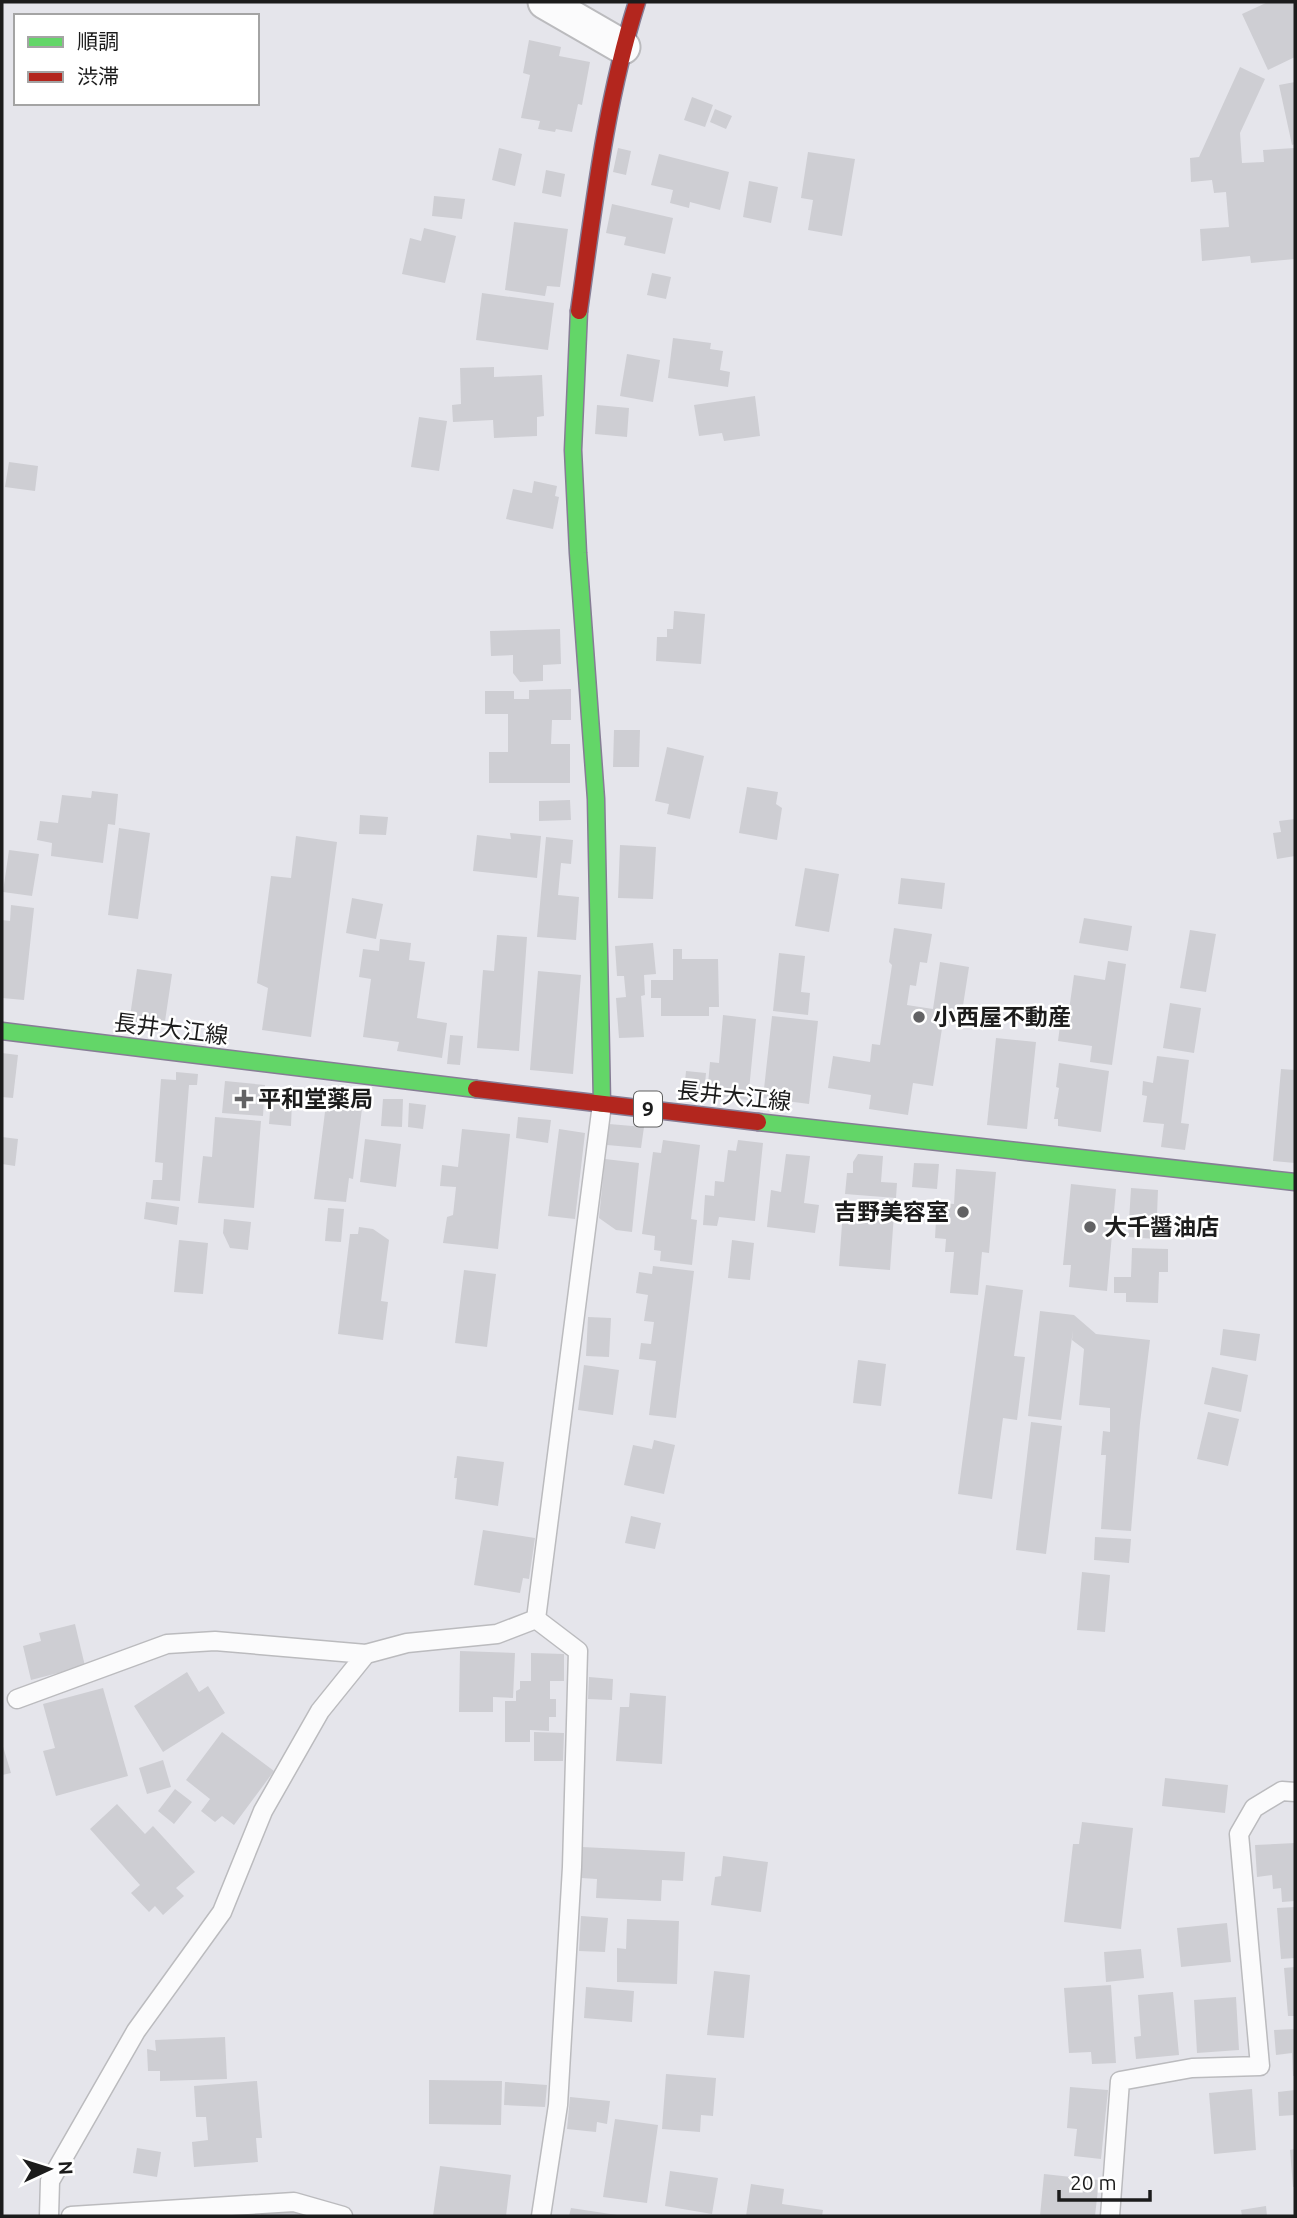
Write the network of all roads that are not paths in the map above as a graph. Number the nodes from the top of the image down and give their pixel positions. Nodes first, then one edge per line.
1 (545, 2) edge
2 (637, 2) edge
3 (623, 47) junction
4 (2, 1031) edge
5 (602, 1104) junction
6 (1295, 1182) edge
7 (537, 1619) junction
8 (366, 1654) junction
9 (17, 1699) dead end
10 (1295, 1792) edge
11 (49, 2216) edge
12 (71, 2216) edge
13 (343, 2216) edge
14 (541, 2216) edge
15 (1110, 2216) edge

1 - 3 street
2 - 3 main road
3 - 5 main road
4 - 5 main road, 長井大江線 / 9
5 - 6 main road, 長井大江線 / 9
5 - 7 lane
7 - 8 lane
7 - 14 lane
8 - 9 lane
8 - 11 lane
10 - 15 lane
12 - 13 lane

